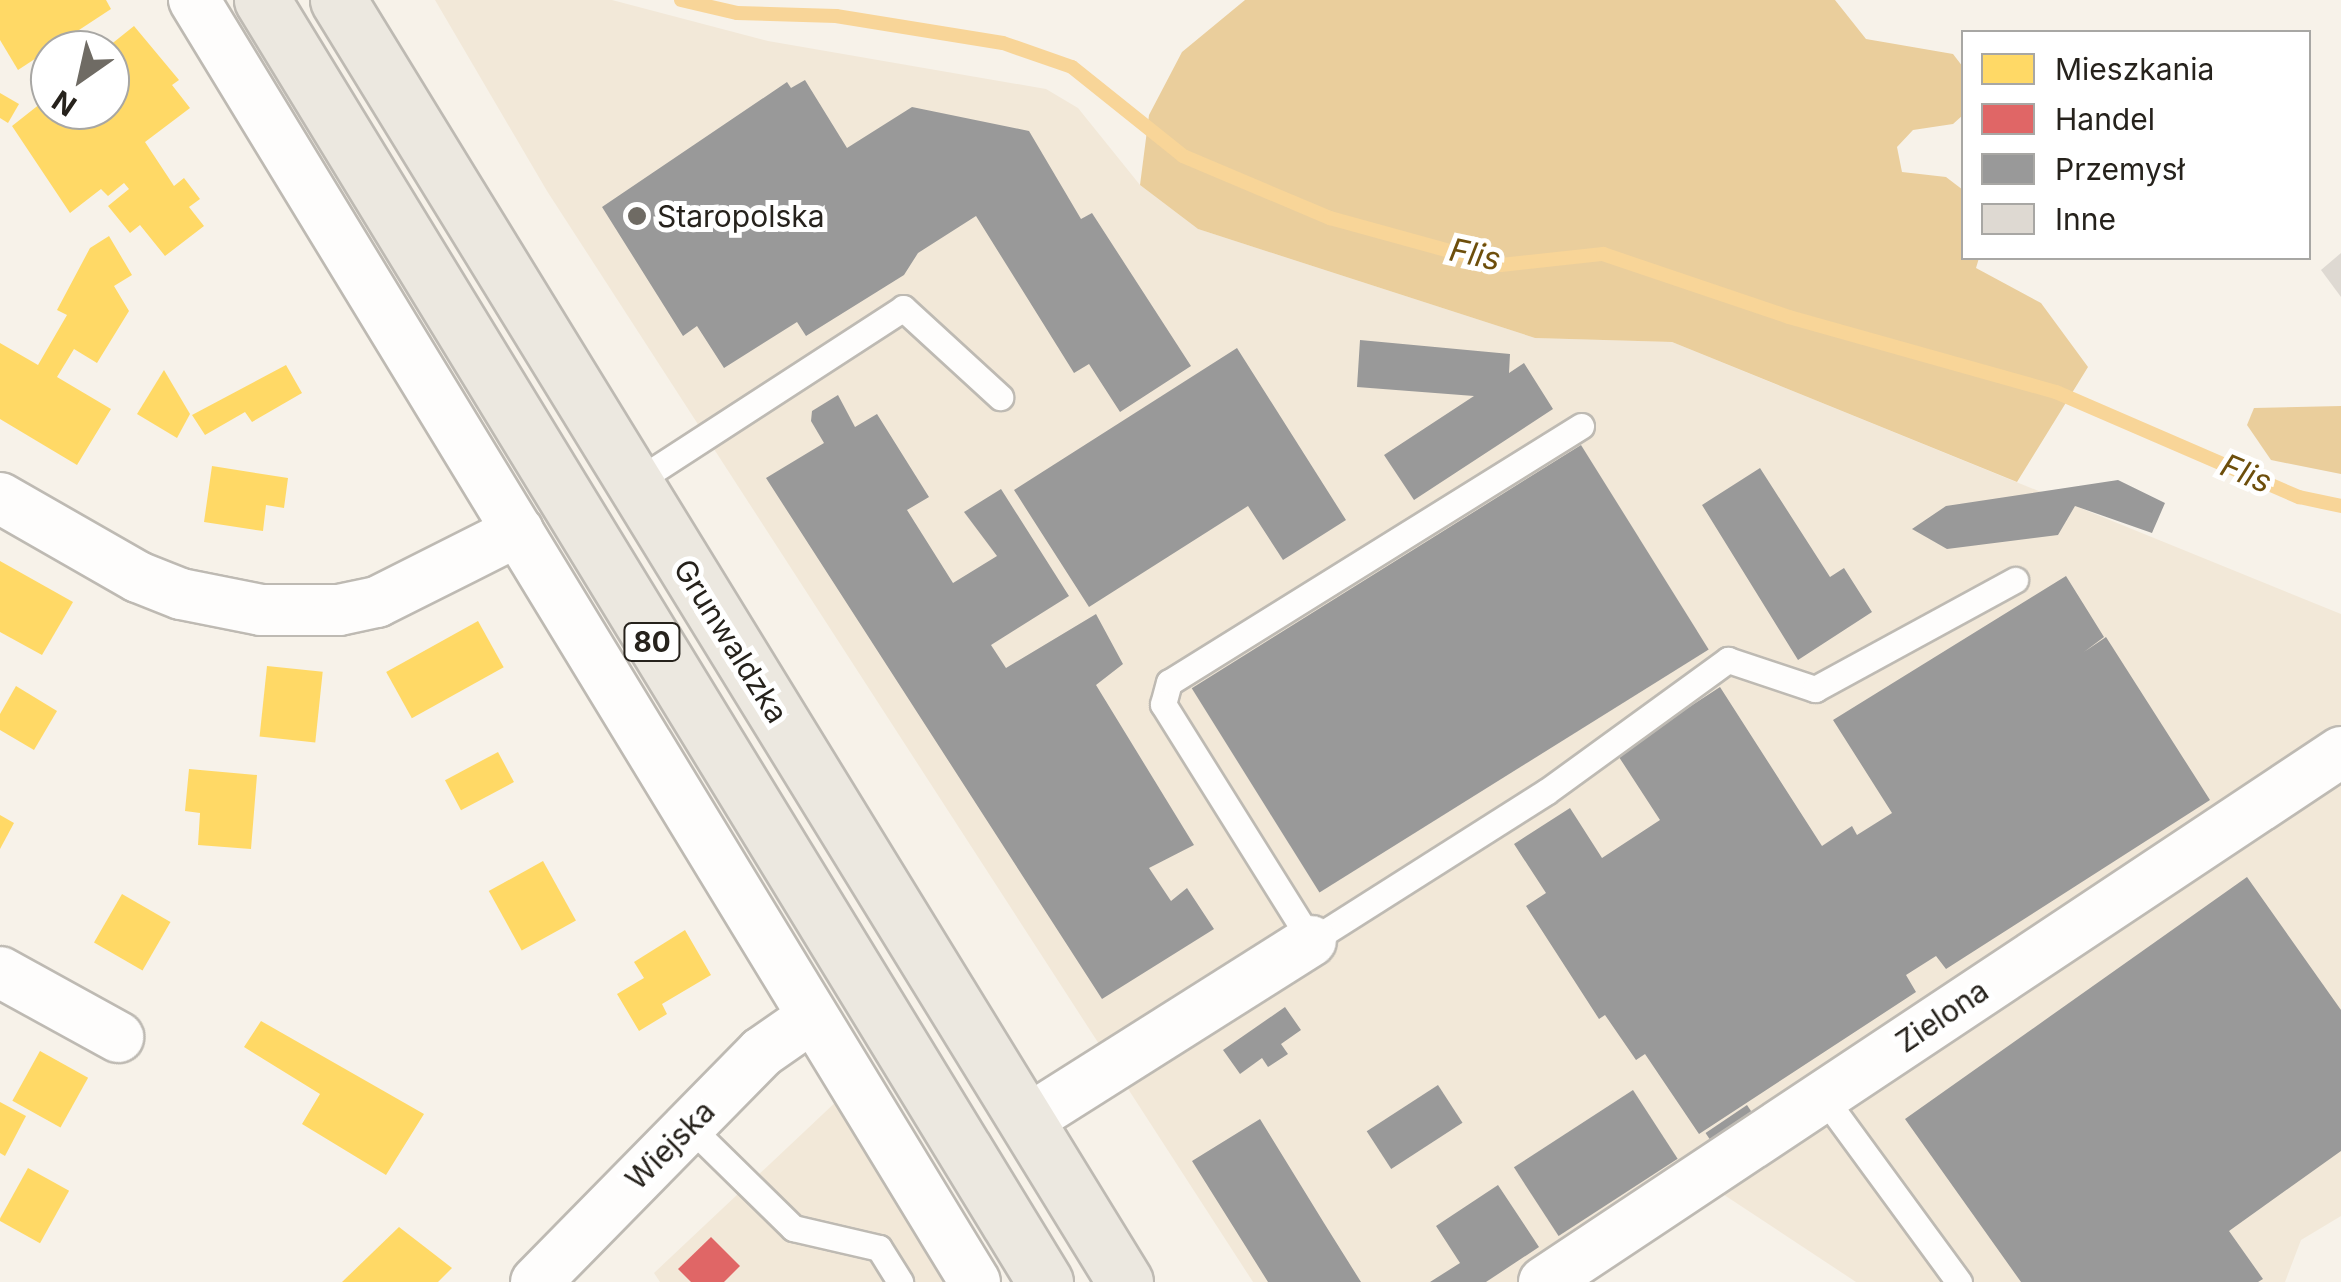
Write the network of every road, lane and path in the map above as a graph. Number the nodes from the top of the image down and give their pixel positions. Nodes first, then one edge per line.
1 (194, 0) edge
2 (262, 0) edge
3 (346, 4) edge
4 (1000, 397) dead end
5 (1580, 426) dead end
6 (634, 483) junction
7 (0, 498) edge
8 (518, 531) junction
9 (2016, 580) dead end
10 (2341, 752) edge
11 (1311, 942) junction
12 (0, 972) edge
13 (811, 1018) junction
14 (118, 1037) dead end
15 (1822, 1096) junction
16 (1026, 1121) junction
17 (689, 1126) junction
18 (536, 1282) edge
19 (900, 1282) edge
20 (975, 1282) edge
21 (1045, 1282) edge
22 (1125, 1282) edge
23 (1544, 1282) edge
24 (1959, 1282) edge

1 - 8 street
2 - 21 main road, 80
3 - 6 main road, Grunwaldzka / 80
4 - 6 lane
5 - 11 lane
6 - 16 main road, Grunwaldzka / 80
7 - 8 street
8 - 13 street
9 - 11 lane
10 - 15 street, Zielona
11 - 16 street
12 - 14 street
13 - 17 street, Wiejska
13 - 20 street
15 - 23 street, Zielona
15 - 24 lane
16 - 22 main road, Grunwaldzka / 80
17 - 18 street, Wiejska
17 - 19 lane

